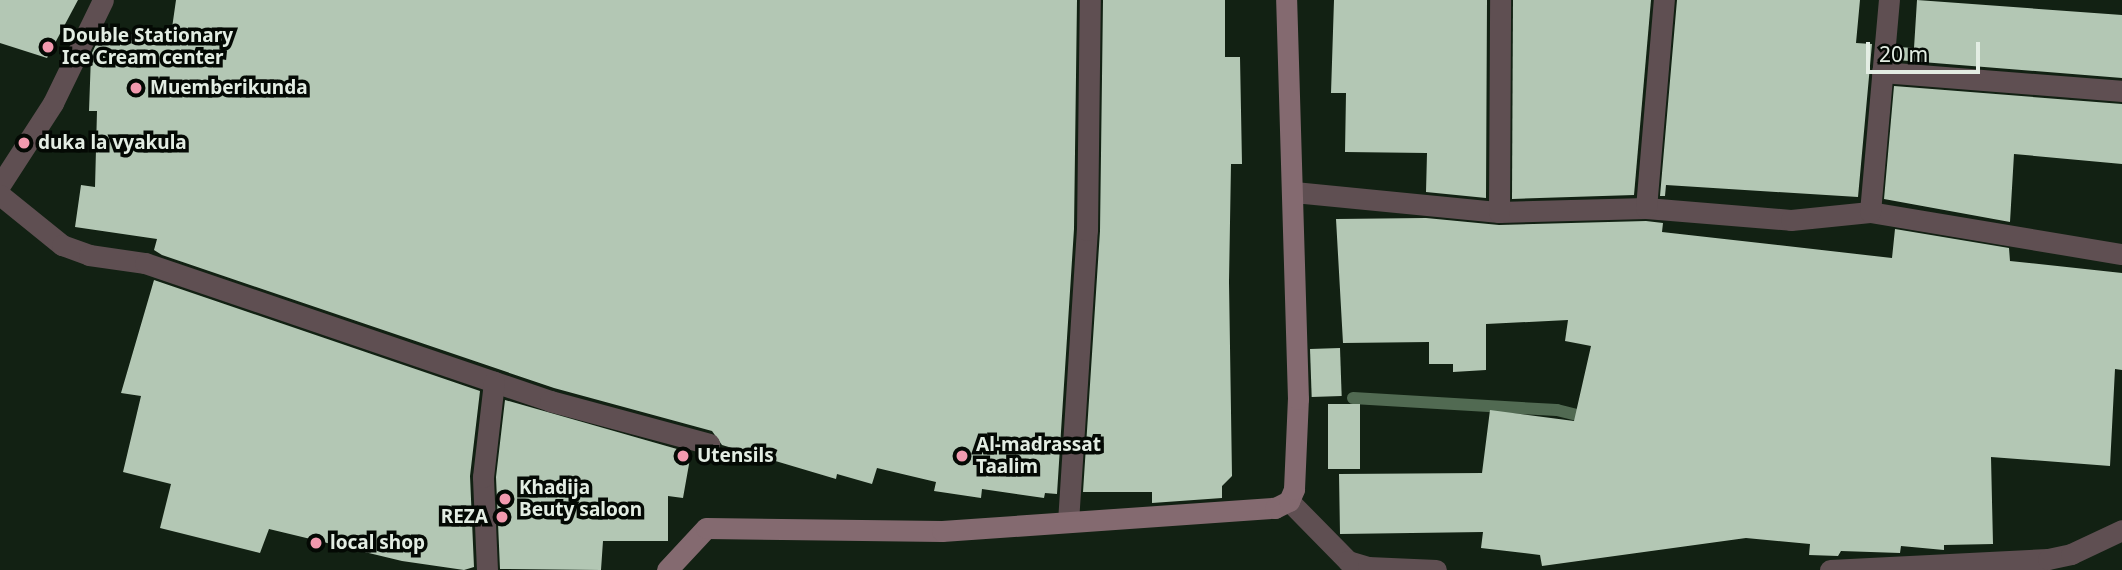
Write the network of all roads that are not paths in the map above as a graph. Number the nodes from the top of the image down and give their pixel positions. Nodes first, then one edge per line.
1 (103, 0) edge
2 (1090, 0) edge
3 (1286, 0) edge
4 (1500, 0) edge
5 (1664, 0) edge
6 (1889, 0) edge
7 (1882, 72) junction
8 (2122, 91) edge
9 (0, 185) edge
10 (1294, 192) junction
11 (0, 195) edge
12 (1646, 208) junction
13 (1499, 212) junction
14 (1870, 212) junction
15 (2122, 254) edge
16 (494, 382) junction
17 (709, 443) dead end
18 (1289, 502) junction
19 (1068, 522) junction
20 (2122, 530) edge
21 (487, 570) edge
22 (667, 570) edge
23 (1436, 570) edge
24 (1830, 570) edge

1 - 9 street
2 - 19 street
3 - 10 street
4 - 13 street
5 - 12 street
6 - 7 street
7 - 8 street
7 - 14 street
10 - 13 street
10 - 18 street
11 - 16 street
12 - 13 street
12 - 14 street
14 - 15 street
16 - 17 street
16 - 21 street
18 - 19 street
18 - 23 street
19 - 22 street
20 - 24 street

